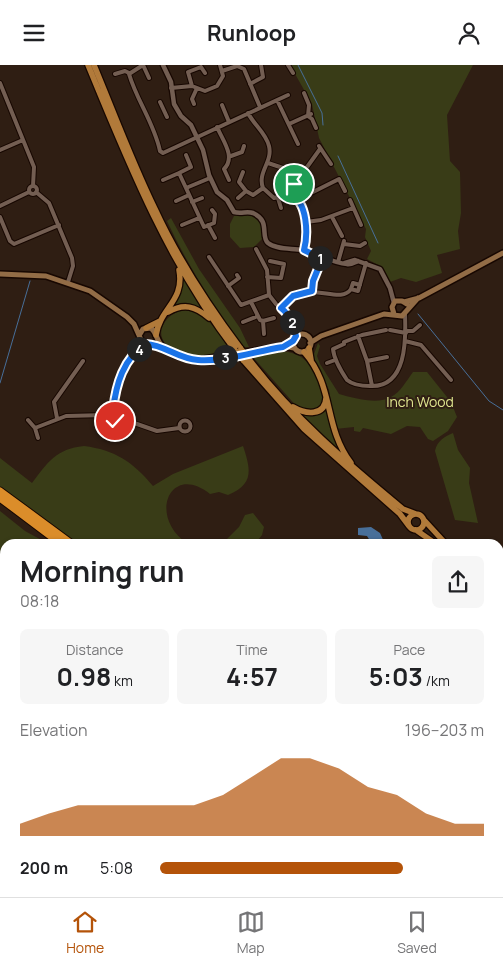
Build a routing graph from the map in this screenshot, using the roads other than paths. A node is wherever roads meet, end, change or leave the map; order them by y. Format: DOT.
graph roads {
  1 [pos="88,65"];
  2 [pos="94,65"];
  3 [pos="143,65"];
  4 [pos="163,65"];
  5 [pos="220,65"];
  6 [pos="261,65"];
  7 [pos="288,65"];
  8 [pos="240,66"];
  9 [pos="222,71"];
  10 [pos="129,73"];
  11 [pos="205,73"];
  12 [pos="293,73"];
  13 [pos="115,74"];
  14 [pos="149,78"];
  15 [pos="0,83"];
  16 [pos="250,84"];
  17 [pos="192,86"];
  18 [pos="197,88"];
  19 [pos="171,89"];
  20 [pos="304,93"];
  21 [pos="286,94"];
  22 [pos="277,100"];
  23 [pos="160,102"];
  24 [pos="174,104"];
  25 [pos="194,104"];
  26 [pos="222,105"];
  27 [pos="260,107"];
  28 [pos="164,109"];
  29 [pos="248,113"];
  30 [pos="310,115"];
  31 [pos="166,117"];
  32 [pos="229,122"];
  33 [pos="289,124"];
  34 [pos="217,127"];
  35 [pos="316,128"];
  36 [pos="196,137"];
  37 [pos="23,140"];
  38 [pos="298,144"];
  39 [pos="244,145"];
  40 [pos="0,150"];
  41 [pos="186,155"];
  42 [pos="231,156"];
  43 [pos="268,163"];
  44 [pos="331,164"];
  45 [pos="283,168"];
  46 [pos="243,172"];
  47 [pos="179,173"];
  48 [pos="210,177"];
  49 [pos="163,180"];
  50 [pos="229,181"];
  51 [pos="297,181"];
  52 [pos="33,186"];
  53 [pos="186,188"];
  54 [pos="263,188"];
  55 [pos="246,191"];
  56 [pos="345,191"];
  57 [pos="29,192"];
  58 [pos="36,192"];
  59 [pos="189,195"];
  60 [pos="290,195"];
  61 [pos="202,198"];
  62 [pos="238,198"];
  63 [pos="278,198"];
  64 [pos="350,200"];
  65 [pos="176,201"];
  66 [pos="192,202"];
  67 [pos="0,206"];
  68 [pos="281,208"];
  69 [pos="353,208"];
  70 [pos="212,211"];
  71 [pos="0,217"];
  72 [pos="186,217"];
  73 [pos="332,217"];
  74 [pos="199,218"];
  75 [pos="188,222"];
  76 [pos="306,222"];
  77 [pos="59,225"];
  78 [pos="182,225"];
  79 [pos="208,225"];
  80 [pos="361,225"];
  81 [pos="342,236"];
  82 [pos="215,238"];
  83 [pos="365,243"];
  84 [pos="343,244"];
  85 [pos="337,245"];
  86 [pos="256,249"];
  87 [pos="304,250"];
  88 [pos="503,253"];
  89 [pos="209,257"];
  90 [pos="322,259"];
  91 [pos="270,261"];
  92 [pos="341,263"];
  93 [pos="366,263"];
  94 [pos="284,264"];
  95 [pos="178,265"];
  96 [pos="290,266"];
  97 [pos="0,274"];
  98 [pos="267,277"];
  99 [pos="239,278"];
  100 [pos="68,282"];
  101 [pos="228,286"];
  102 [pos="312,291"];
  103 [pos="269,295"];
  104 [pos="418,298"];
  105 [pos="251,301"];
  106 [pos="397,303"];
  107 [pos="281,308"];
  108 [pos="408,308"];
  109 [pos="166,313"];
  110 [pos="394,313"];
  111 [pos="384,314"];
  112 [pos="258,315"];
  113 [pos="402,315"];
  114 [pos="274,318"];
  115 [pos="160,321"];
  116 [pos="264,321"];
  117 [pos="243,322"];
  118 [pos="214,323"];
  119 [pos="134,324"];
  120 [pos="420,325"];
  121 [pos="146,328"];
  122 [pos="406,332"];
  123 [pos="264,334"];
  124 [pos="156,336"];
  125 [pos="140,337"];
  126 [pos="296,337"];
  127 [pos="359,337"];
  128 [pos="406,341"];
  129 [pos="148,344"];
  130 [pos="308,345"];
  131 [pos="161,346"];
  132 [pos="283,347"];
  133 [pos="294,348"];
  134 [pos="139,349"];
  135 [pos="238,349"];
  136 [pos="387,357"];
  137 [pos="246,359"];
  138 [pos="335,360"];
  139 [pos="82,361"];
  140 [pos="367,361"];
  141 [pos="327,363"];
  142 [pos="451,380"];
  143 [pos="372,386"];
  144 [pos="326,391"];
  145 [pos="282,398"];
  146 [pos="113,410"];
  147 [pos="106,415"];
  148 [pos="118,417"];
  149 [pos="57,418"];
  150 [pos="28,420"];
  151 [pos="35,427"];
  152 [pos="180,428"];
  153 [pos="38,438"];
  154 [pos="359,472"];
  155 [pos="0,491"];
  156 [pos="0,498"];
  157 [pos="416,514"];
  158 [pos="424,520"];
  159 [pos="409,526"];
  160 [pos="416,529"];
  161 [pos="54,539"];
  162 [pos="65,539"];
  163 [pos="429,539"];
  164 [pos="441,539"];
  1 -- 95 [label="main road"];
  2 -- 135 [label="main road"];
  3 -- 10 [label="street"];
  3 -- 14 [label="street"];
  4 -- 19 [label="street"];
  5 -- 9 [label="street"];
  6 -- 16 [label="street"];
  7 -- 12 [label="street"];
  8 -- 9 [label="street"];
  8 -- 16 [label="street"];
  9 -- 18 [label="street"];
  10 -- 13 [label="street"];
  10 -- 36 [label="street"];
  11 -- 17 [label="street"];
  15 -- 37 [label="street"];
  16 -- 27 [label="street"];
  17 -- 18 [label="street"];
  17 -- 19 [label="street"];
  18 -- 25 [label="street"];
  19 -- 24 [label="street"];
  20 -- 30 [label="street"];
  21 -- 22 [label="street"];
  22 -- 27 [label="street"];
  22 -- 33 [label="street"];
  23 -- 28 [label="street"];
  24 -- 28 [label="street"];
  24 -- 36 [label="street"];
  26 -- 32 [label="street"];
  27 -- 29 [label="street"];
  28 -- 31 [label="street"];
  29 -- 32 [label="street"];
  29 -- 43 [label="street"];
  30 -- 33 [label="street"];
  30 -- 35 [label="street"];
  32 -- 34 [label="street"];
  33 -- 38 [label="street"];
  34 -- 36 [label="street"];
  34 -- 42 [label="street"];
  36 -- 48 [label="street"];
  37 -- 40 [label="street"];
  37 -- 52 [label="street"];
  39 -- 42 [label="street"];
  41 -- 47 [label="street"];
  42 -- 50 [label="street"];
  43 -- 45 [label="street"];
  43 -- 54 [label="street"];
  44 -- 51 [label="street"];
  46 -- 55 [label="street"];
  47 -- 49 [label="street"];
  47 -- 53 [label="street"];
  48 -- 53 [label="street"];
  48 -- 87 [label="street"];
  51 -- 56 [label="street"];
  51 -- 60 [label="street"];
  52 -- 57 [label="street"];
  52 -- 58 [label="street"];
  53 -- 59 [label="street"];
  54 -- 55 [label="street"];
  54 -- 63 [label="street"];
  55 -- 62 [label="street"];
  57 -- 58 [label="street"];
  57 -- 67 [label="street"];
  58 -- 77 [label="street"];
  59 -- 65 [label="street"];
  59 -- 66 [label="street"];
  60 -- 63 [label="street"];
  60 -- 76 [label="street"];
  61 -- 66 [label="street"];
  63 -- 68 [label="street"];
  64 -- 69 [label="street"];
  66 -- 74 [label="street"];
  69 -- 73 [label="street"];
  69 -- 80 [label="street"];
  70 -- 79 [label="street"];
  71 -- 77 [label="street"];
  72 -- 75 [label="street"];
  73 -- 76 [label="street"];
  73 -- 81 [label="street"];
  74 -- 75 [label="street"];
  74 -- 79 [label="street"];
  75 -- 78 [label="street"];
  76 -- 87 [label="street"];
  77 -- 100 [label="street"];
  79 -- 82 [label="street"];
  83 -- 84 [label="street"];
  84 -- 85 [label="street"];
  84 -- 92 [label="street"];
  86 -- 98 [label="street"];
  87 -- 90 [label="street"];
  88 -- 104 [label="main road"];
  89 -- 101 [label="street"];
  90 -- 92 [label="street"];
  90 -- 102 [label="street"];
  91 -- 94 [label="street"];
  92 -- 93 [label="street"];
  93 -- 102 [label="street"];
  93 -- 106 [label="street"];
  94 -- 96 [label="street"];
  94 -- 98 [label="street"];
  95 -- 109 [label="main road"];
  95 -- 118 [label="main road"];
  97 -- 100 [label="main road"];
  98 -- 103 [label="street"];
  99 -- 101 [label="street"];
  100 -- 119 [label="main road"];
  101 -- 105 [label="street"];
  102 -- 107 [label="street"];
  103 -- 105 [label="street"];
  103 -- 107 [label="street"];
  104 -- 106 [label="main road"];
  104 -- 108 [label="main road"];
  105 -- 112 [label="street"];
  106 -- 108 [label="main road"];
  106 -- 110 [label="main road"];
  106 -- 111 [label="main road"];
  107 -- 126 [label="street"];
  108 -- 113 [label="main road"];
  109 -- 115 [label="main road"];
  109 -- 118 [label="main road"];
  110 -- 111 [label="main road"];
  110 -- 113 [label="main road"];
  111 -- 130 [label="main road"];
  112 -- 116 [label="street"];
  112 -- 117 [label="street"];
  113 -- 122 [label="street"];
  114 -- 116 [label="street"];
  115 -- 121 [label="main road"];
  115 -- 124 [label="main road"];
  116 -- 123 [label="street"];
  118 -- 135 [label="main road"];
  119 -- 121 [label="main road"];
  119 -- 125 [label="main road"];
  120 -- 122 [label="street"];
  121 -- 124 [label="main road"];
  121 -- 125 [label="main road"];
  122 -- 127 [label="street"];
  122 -- 128 [label="street"];
  124 -- 129 [label="main road"];
  124 -- 131 [label="main road"];
  125 -- 129 [label="main road"];
  125 -- 134 [label="street"];
  126 -- 130 [label="main road"];
  126 -- 132 [label="main road"];
  126 -- 133 [label="main road"];
  127 -- 138 [label="street"];
  127 -- 140 [label="street"];
  128 -- 142 [label="street"];
  128 -- 143 [label="street"];
  129 -- 131 [label="main road"];
  129 -- 134 [label="street"];
  130 -- 133 [label="main road"];
  130 -- 144 [label="main road"];
  131 -- 132 [label="main road"];
  132 -- 133 [label="main road"];
  134 -- 146 [label="street"];
  135 -- 137 [label="main road, bridge"];
  136 -- 140 [label="street"];
  137 -- 145 [label="main road"];
  137 -- 159 [label="main road"];
  138 -- 141 [label="street"];
  138 -- 143 [label="street"];
  139 -- 149 [label="street"];
  140 -- 143 [label="street"];
  144 -- 145 [label="main road"];
  144 -- 154 [label="main road"];
  145 -- 154 [label="main road"];
  146 -- 147 [label="street"];
  146 -- 148 [label="street"];
  147 -- 148 [label="street"];
  147 -- 149 [label="street"];
  148 -- 152 [label="street"];
  149 -- 151 [label="street"];
  150 -- 151 [label="street"];
  151 -- 153 [label="street"];
  154 -- 157 [label="main road"];
  155 -- 162 [label="highway"];
  156 -- 161 [label="highway"];
  157 -- 158 [label="main road"];
  157 -- 159 [label="main road"];
  158 -- 160 [label="main road"];
  158 -- 164 [label="main road"];
  159 -- 160 [label="main road"];
  160 -- 163 [label="main road"];
}
